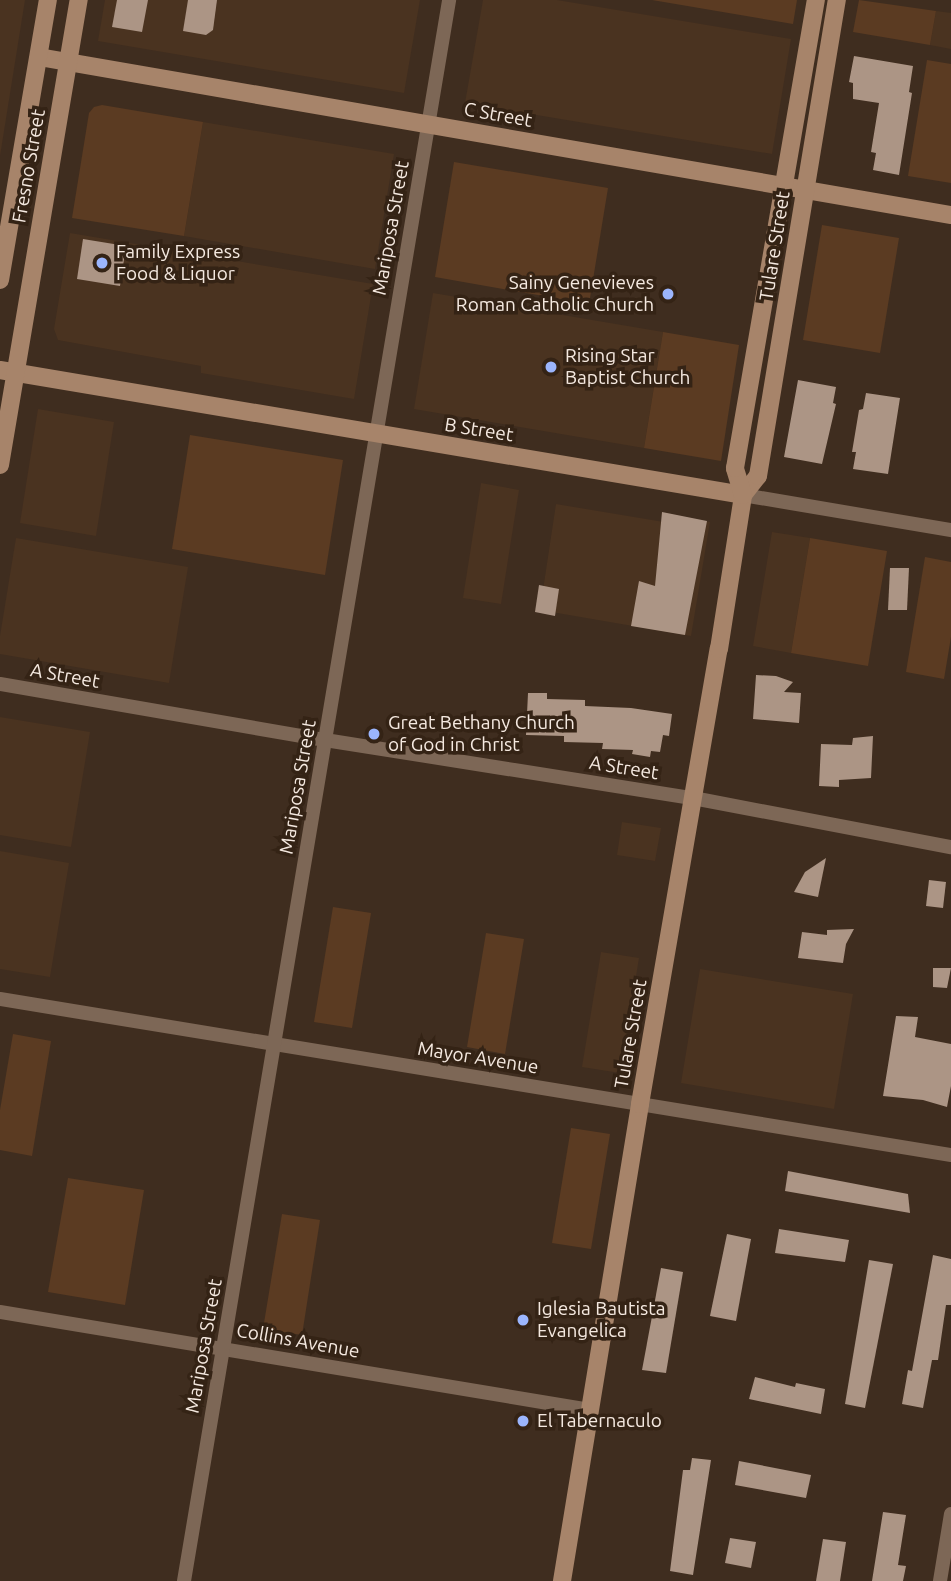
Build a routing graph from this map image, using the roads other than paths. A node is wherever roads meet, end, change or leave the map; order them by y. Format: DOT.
graph roads {
  1 [pos="48,0"];
  2 [pos="79,0"];
  3 [pos="449,0"];
  4 [pos="816,0"];
  5 [pos="837,0"];
  6 [pos="38,57"];
  7 [pos="68,61"];
  8 [pos="428,124"];
  9 [pos="783,187"];
  10 [pos="805,191"];
  11 [pos="951,215"];
  12 [pos="0,280"];
  13 [pos="7,371"];
  14 [pos="376,435"];
  15 [pos="0,465"];
  16 [pos="743,495"];
  17 [pos="951,530"];
  18 [pos="0,684"];
  19 [pos="325,740"];
  20 [pos="693,798"];
  21 [pos="951,847"];
  22 [pos="0,999"];
  23 [pos="274,1045"];
  24 [pos="640,1104"];
  25 [pos="951,1155"];
  26 [pos="0,1312"];
  27 [pos="223,1348"];
  28 [pos="590,1410"];
  29 [pos="951,1514"];
  30 [pos="184,1581"];
  31 [pos="562,1581"];
  32 [pos="940,1581"];
  1 -- 6 [label="main road, Fresno Street"];
  2 -- 7 [label="main road, Fresno Street"];
  3 -- 8 [label="street, Mariposa Street"];
  4 -- 9 [label="main road, Tulare Street"];
  5 -- 10 [label="main road, Tulare Street"];
  6 -- 7 [label="main road, C Street"];
  6 -- 12 [label="main road, Fresno Street"];
  7 -- 8 [label="main road, C Street"];
  7 -- 13 [label="main road, Fresno Street"];
  8 -- 9 [label="main road, C Street"];
  8 -- 14 [label="street, Mariposa Street"];
  9 -- 10 [label="main road, C Street"];
  9 -- 16 [label="main road, Tulare Street"];
  10 -- 11 [label="main road, C Street"];
  10 -- 16 [label="main road, Tulare Street"];
  13 -- 14 [label="main road, B Street"];
  13 -- 15 [label="main road, Fresno Street"];
  14 -- 16 [label="main road, B Street"];
  14 -- 19 [label="street, Mariposa Street"];
  16 -- 17 [label="street, B Street"];
  16 -- 20 [label="main road, Tulare Street"];
  18 -- 19 [label="street, A Street"];
  19 -- 20 [label="street, A Street"];
  19 -- 23 [label="street, Mariposa Street"];
  20 -- 21 [label="street, A Street"];
  20 -- 24 [label="main road, Tulare Street"];
  22 -- 23 [label="street, Mayor Avenue"];
  23 -- 24 [label="street, Mayor Avenue"];
  23 -- 27 [label="street, Mariposa Street"];
  24 -- 25 [label="street, Mayor Avenue"];
  24 -- 28 [label="main road, Tulare Street"];
  26 -- 27 [label="street, Collins Avenue"];
  27 -- 28 [label="street, Collins Avenue"];
  27 -- 30 [label="street, Mariposa Street"];
  28 -- 31 [label="main road, Tulare Street"];
  29 -- 32 [label="street"];
}
